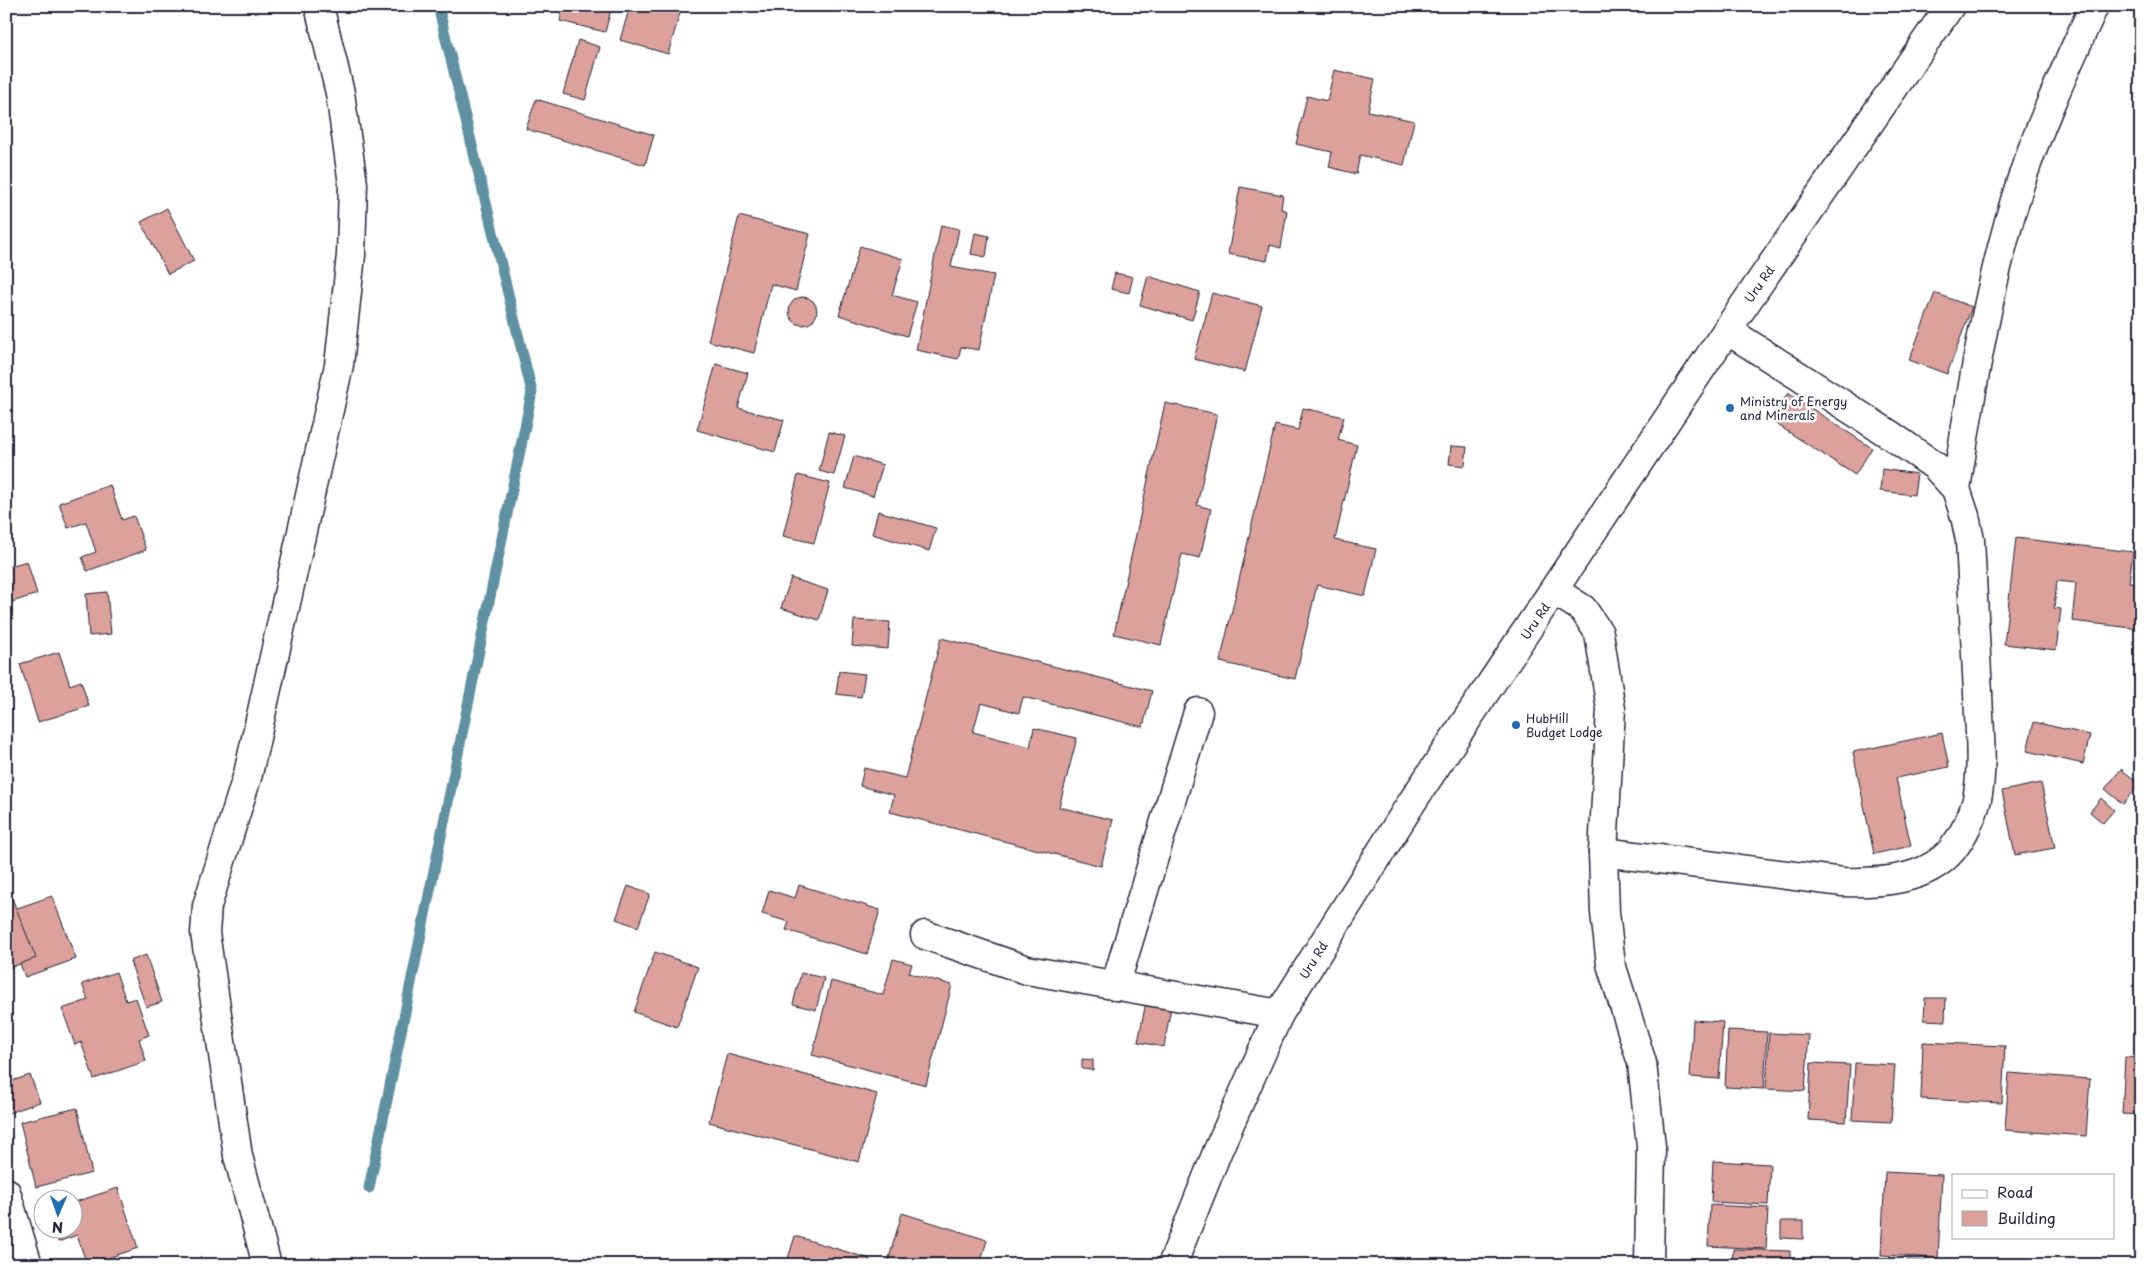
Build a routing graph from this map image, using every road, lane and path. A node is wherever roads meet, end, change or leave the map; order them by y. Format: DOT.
graph roads {
  1 [pos="319,6"];
  2 [pos="1950,6"];
  3 [pos="2094,6"];
  4 [pos="1727,330"];
  5 [pos="1956,489"];
  6 [pos="1555,591"];
  7 [pos="1198,712"];
  8 [pos="1603,852"];
  9 [pos="925,935"];
  10 [pos="1114,986"];
  11 [pos="1279,1014"];
  12 [pos="6,1192"];
  13 [pos="28,1265"];
  14 [pos="267,1265"];
  15 [pos="1172,1265"];
  16 [pos="1649,1265"];
  1 -- 14 [label="street"];
  2 -- 4 [label="street, Uru Rd"];
  3 -- 5 [label="street"];
  4 -- 5 [label="street"];
  4 -- 6 [label="street, Uru Rd"];
  5 -- 8 [label="street"];
  6 -- 8 [label="street"];
  6 -- 11 [label="street, Uru Rd"];
  7 -- 10 [label="street"];
  8 -- 16 [label="street"];
  9 -- 10 [label="street"];
  10 -- 11 [label="street"];
  11 -- 15 [label="street, Uru Rd"];
  12 -- 13 [label="street"];
}
